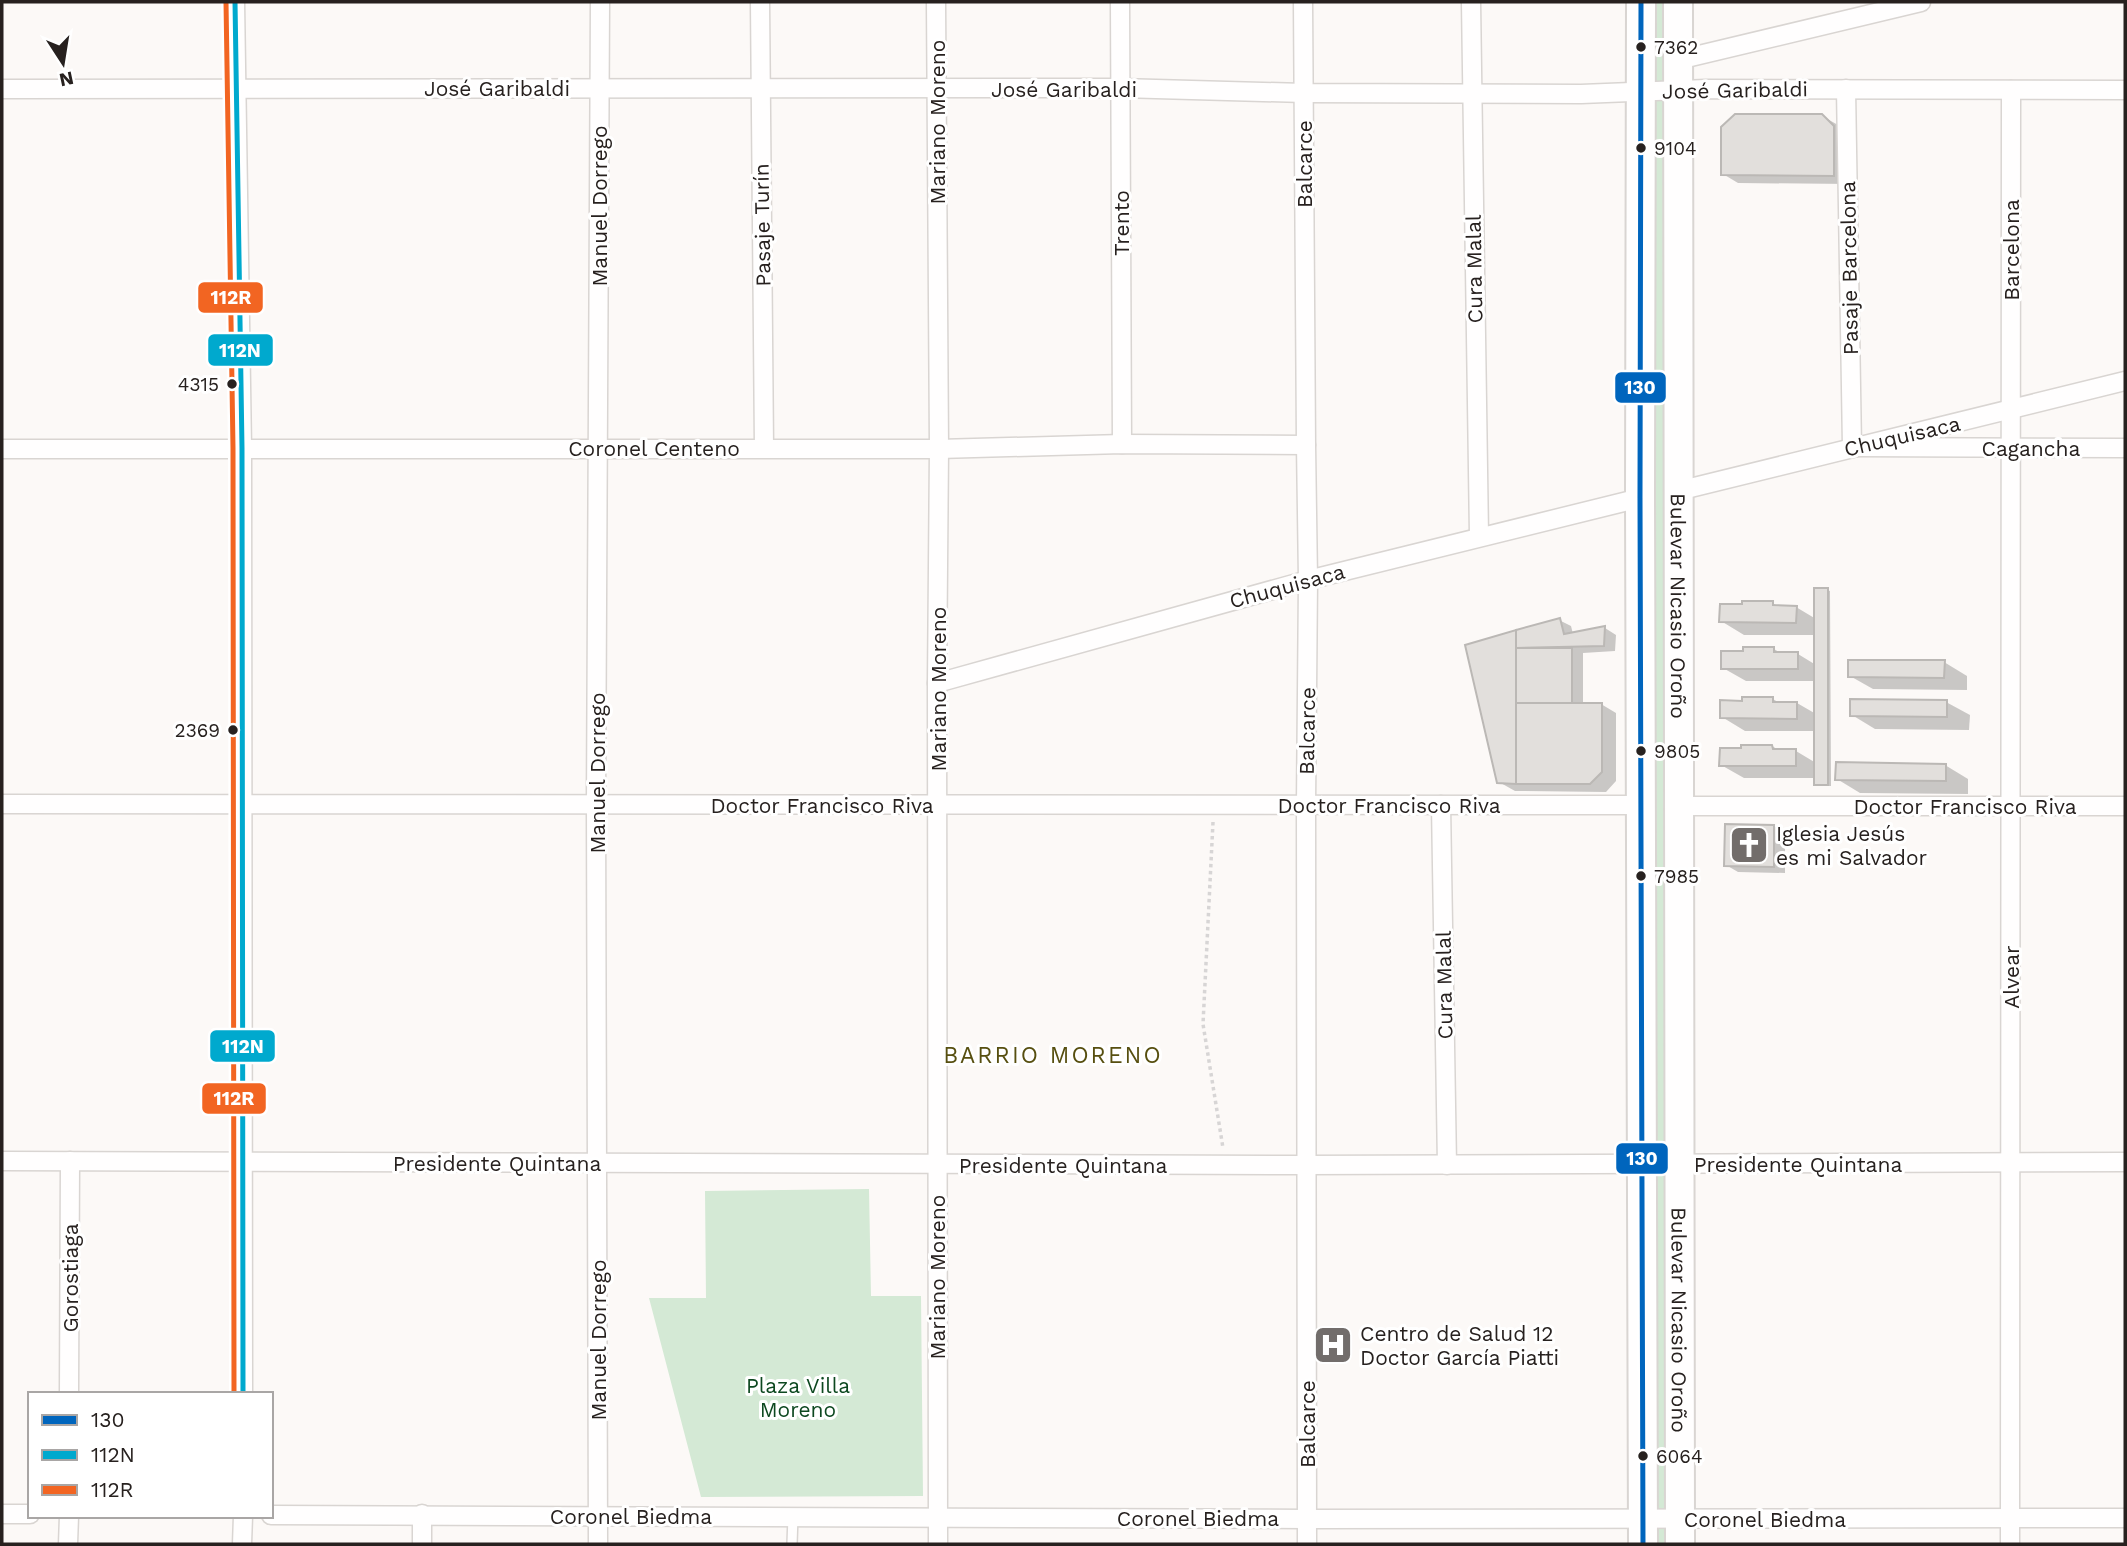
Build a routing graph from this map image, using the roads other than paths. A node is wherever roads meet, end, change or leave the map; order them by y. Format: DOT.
graph roads {
  1 [pos="235,2"];
  2 [pos="600,2"];
  3 [pos="761,2"];
  4 [pos="936,2"];
  5 [pos="1120,2"];
  6 [pos="1303,2"];
  7 [pos="1471,2"];
  8 [pos="1641,2"];
  9 [pos="1678,2"];
  10 [pos="1921,2"];
  11 [pos="1903,4"];
  12 [pos="1678,60"];
  13 [pos="600,88"];
  14 [pos="760,88"];
  15 [pos="1120,88"];
  16 [pos="2,89"];
  17 [pos="235,89"];
  18 [pos="936,89"];
  19 [pos="1846,89"];
  20 [pos="1678,90"];
  21 [pos="2011,90"];
  22 [pos="2125,90"];
  23 [pos="1641,91"];
  24 [pos="1304,93"];
  25 [pos="1472,93"];
  26 [pos="2125,381"];
  27 [pos="2011,410"];
  28 [pos="1122,444"];
  29 [pos="1306,445"];
  30 [pos="1852,447"];
  31 [pos="242,448"];
  32 [pos="598,448"];
  33 [pos="2011,448"];
  34 [pos="2125,448"];
  35 [pos="2,449"];
  36 [pos="764,449"];
  37 [pos="939,449"];
  38 [pos="1678,491"];
  39 [pos="1640,498"];
  40 [pos="1479,536"];
  41 [pos="1308,580"];
  42 [pos="937,683"];
  43 [pos="2,804"];
  44 [pos="241,804"];
  45 [pos="596,804"];
  46 [pos="1441,805"];
  47 [pos="1642,805"];
  48 [pos="938,806"];
  49 [pos="1306,806"];
  50 [pos="1679,806"];
  51 [pos="2011,806"];
  52 [pos="2125,806"];
  53 [pos="2,1161"];
  54 [pos="71,1161"];
  55 [pos="2125,1162"];
  56 [pos="243,1163"];
  57 [pos="598,1163"];
  58 [pos="2011,1163"];
  59 [pos="937,1164"];
  60 [pos="1642,1164"];
  61 [pos="1679,1164"];
  62 [pos="1306,1165"];
  63 [pos="1447,1165"];
  64 [pos="69,1392"];
  65 [pos="243,1392"];
  66 [pos="2,1514"];
  67 [pos="28,1514"];
  68 [pos="422,1514"];
  69 [pos="273,1515"];
  70 [pos="598,1516"];
  71 [pos="793,1516"];
  72 [pos="937,1516"];
  73 [pos="69,1518"];
  74 [pos="243,1518"];
  75 [pos="2010,1518"];
  76 [pos="2125,1518"];
  77 [pos="1307,1519"];
  78 [pos="1643,1532"];
  79 [pos="1680,1532"];
  80 [pos="68,1544"];
  81 [pos="242,1544"];
  82 [pos="422,1544"];
  83 [pos="598,1544"];
  84 [pos="792,1544"];
  85 [pos="938,1544"];
  86 [pos="1307,1544"];
  87 [pos="2010,1544"];
  1 -- 17 [label="street"];
  2 -- 13 [label="street, Manuel Dorrego"];
  3 -- 14 [label="street, Pasaje Turín"];
  4 -- 18 [label="street, Mariano Moreno"];
  5 -- 15 [label="street, Trento"];
  6 -- 24 [label="street, Balcarce"];
  7 -- 25 [label="street, Cura Malal"];
  8 -- 23 [label="main road, Bulevar Nicasio Oroño"];
  9 -- 12 [label="main road, Bulevar Nicasio Oroño"];
  10 -- 11 [label="street"];
  11 -- 12 [label="street"];
  12 -- 20 [label="main road, Bulevar Nicasio Oroño"];
  13 -- 14 [label="street, José Garibaldi"];
  13 -- 17 [label="street, José Garibaldi"];
  13 -- 32 [label="street, Manuel Dorrego"];
  14 -- 18 [label="street, José Garibaldi"];
  14 -- 36 [label="street, Pasaje Turín"];
  15 -- 18 [label="street, José Garibaldi"];
  15 -- 24 [label="street, José Garibaldi"];
  15 -- 28 [label="street, Trento"];
  16 -- 17 [label="street, José Garibaldi"];
  17 -- 31 [label="street"];
  18 -- 37 [label="street, Mariano Moreno"];
  19 -- 20 [label="street, José Garibaldi"];
  19 -- 21 [label="street, José Garibaldi"];
  19 -- 30 [label="street, Pasaje Barcelona"];
  20 -- 23 [label="street, José Garibaldi"];
  20 -- 38 [label="main road, Bulevar Nicasio Oroño"];
  21 -- 22 [label="street, José Garibaldi"];
  21 -- 27 [label="street, Barcelona"];
  23 -- 25 [label="street, José Garibaldi"];
  23 -- 39 [label="main road, Bulevar Nicasio Oroño"];
  24 -- 25 [label="street, José Garibaldi"];
  24 -- 29 [label="street, Balcarce"];
  25 -- 40 [label="street, Cura Malal"];
  26 -- 27 [label="street, Chuquisaca"];
  27 -- 30 [label="street, Chuquisaca"];
  27 -- 33 [label="street, Alvear"];
  28 -- 29 [label="street, Coronel Centeno"];
  28 -- 37 [label="street, Coronel Centeno"];
  29 -- 41 [label="street, Balcarce"];
  30 -- 33 [label="street, Cagancha"];
  30 -- 38 [label="street, Chuquisaca"];
  31 -- 32 [label="street, Coronel Centeno"];
  31 -- 35 [label="street, Coronel Centeno"];
  31 -- 44 [label="street"];
  32 -- 36 [label="street, Coronel Centeno"];
  32 -- 45 [label="street, Manuel Dorrego"];
  33 -- 34 [label="street, Cagancha"];
  33 -- 51 [label="street, Alvear"];
  36 -- 37 [label="street, Coronel Centeno"];
  37 -- 42 [label="street, Mariano Moreno"];
  38 -- 50 [label="main road, Bulevar Nicasio Oroño"];
  39 -- 40 [label="street, Chuquisaca"];
  39 -- 47 [label="main road, Bulevar Nicasio Oroño"];
  40 -- 41 [label="street, Chuquisaca"];
  41 -- 42 [label="street, Chuquisaca"];
  41 -- 49 [label="street, Balcarce"];
  42 -- 48 [label="street, Mariano Moreno"];
  43 -- 44 [label="street, Doctor Francisco Riva"];
  44 -- 45 [label="street, Doctor Francisco Riva"];
  44 -- 56 [label="street"];
  45 -- 48 [label="street, Doctor Francisco Riva"];
  45 -- 57 [label="street, Manuel Dorrego"];
  46 -- 47 [label="street, Doctor Francisco Riva"];
  46 -- 49 [label="street, Doctor Francisco Riva"];
  46 -- 63 [label="street, Cura Malal"];
  47 -- 60 [label="main road, Bulevar Nicasio Oroño"];
  48 -- 49 [label="street, Doctor Francisco Riva"];
  48 -- 59 [label="street, Mariano Moreno"];
  49 -- 62 [label="street, Balcarce"];
  50 -- 51 [label="street, Doctor Francisco Riva"];
  50 -- 61 [label="main road, Bulevar Nicasio Oroño"];
  51 -- 52 [label="street, Doctor Francisco Riva"];
  51 -- 58 [label="street, Alvear"];
  53 -- 54 [label="street, Presidente Quintana"];
  54 -- 56 [label="street, Presidente Quintana"];
  54 -- 64 [label="street, Gorostiaga"];
  55 -- 58 [label="street, Presidente Quintana"];
  56 -- 57 [label="street, Presidente Quintana"];
  56 -- 65 [label="street"];
  57 -- 59 [label="street, Presidente Quintana"];
  57 -- 70 [label="street, Manuel Dorrego"];
  58 -- 61 [label="street, Presidente Quintana"];
  58 -- 75 [label="street, Alvear"];
  59 -- 62 [label="street, Presidente Quintana"];
  59 -- 72 [label="street, Mariano Moreno"];
  60 -- 61 [label="street, Presidente Quintana"];
  60 -- 63 [label="street, Presidente Quintana"];
  60 -- 78 [label="main road, Bulevar Nicasio Oroño"];
  61 -- 79 [label="main road, Bulevar Nicasio Oroño"];
  62 -- 63 [label="street, Presidente Quintana"];
  62 -- 77 [label="street, Balcarce"];
  66 -- 67 [label="street"];
  68 -- 69 [label="street, Coronel Biedma"];
  68 -- 70 [label="street, Coronel Biedma"];
  68 -- 82 [label="street"];
  70 -- 71 [label="street, Coronel Biedma"];
  70 -- 83 [label="street, Manuel Dorrego"];
  71 -- 72 [label="street, Coronel Biedma"];
  71 -- 84 [label="lane"];
  72 -- 77 [label="street, Coronel Biedma"];
  72 -- 85 [label="street, Mariano Moreno"];
  73 -- 80 [label="street"];
  74 -- 81 [label="street"];
  75 -- 76 [label="street, Coronel Biedma"];
  75 -- 79 [label="street, Coronel Biedma"];
  75 -- 87 [label="street, Alvear"];
  77 -- 78 [label="street, Coronel Biedma"];
  77 -- 86 [label="street, Balcarce"];
  78 -- 79 [label="street, Coronel Biedma"];
}
